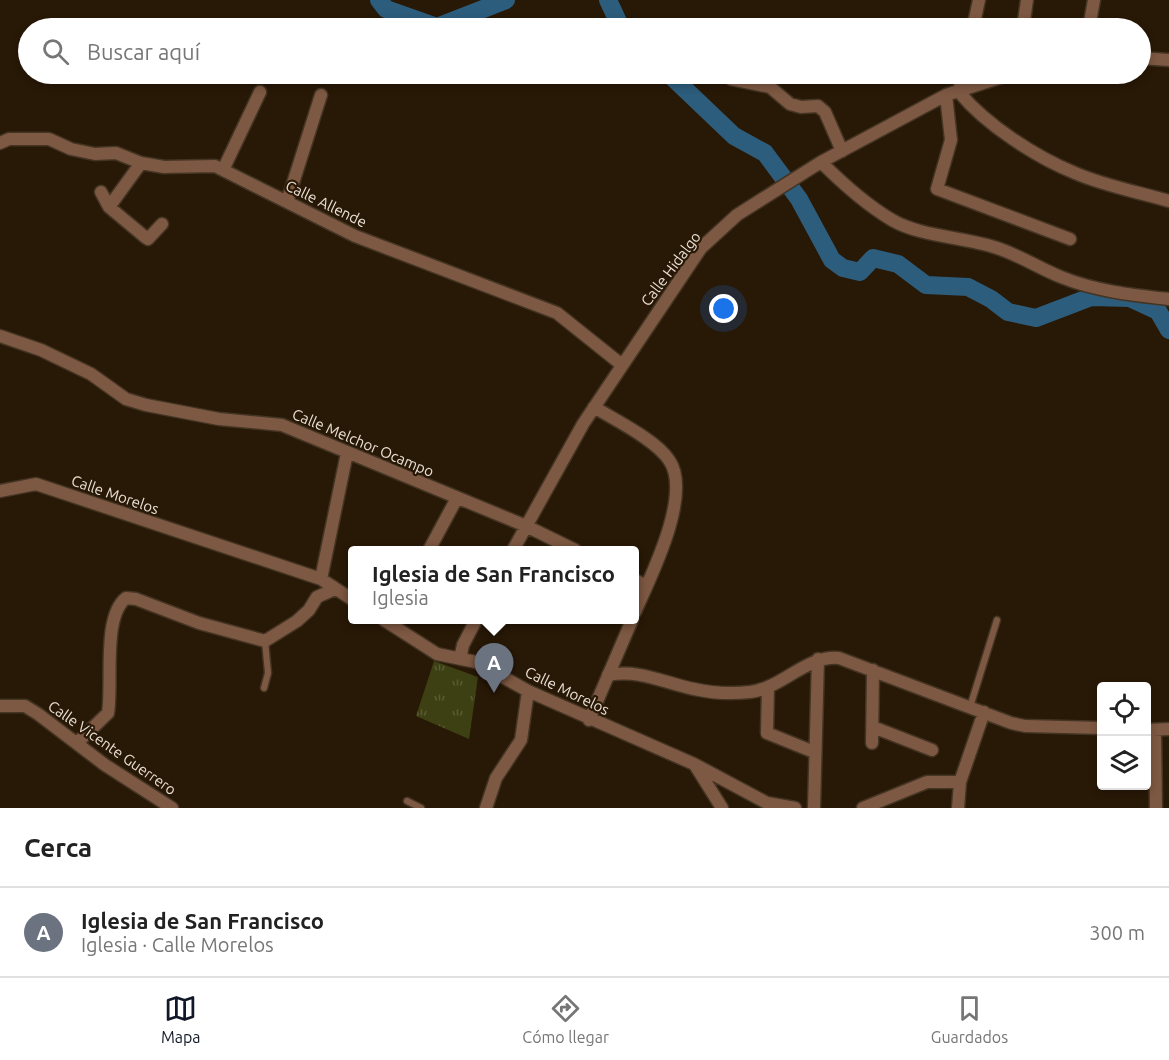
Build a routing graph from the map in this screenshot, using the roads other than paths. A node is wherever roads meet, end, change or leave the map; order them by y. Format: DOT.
graph roads {
  1 [pos="979,0"];
  2 [pos="1027,0"];
  3 [pos="1094,0"];
  4 [pos="975,18"];
  5 [pos="1024,18"];
  6 [pos="1091,18"];
  7 [pos="1151,59"];
  8 [pos="1169,60"];
  9 [pos="757,84"];
  10 [pos="961,84"];
  11 [pos="982,84"];
  12 [pos="260,92"];
  13 [pos="959,92"];
  14 [pos="946,95"];
  15 [pos="321,96"];
  16 [pos="0,143"];
  17 [pos="842,151"];
  18 [pos="141,163"];
  19 [pos="820,163"];
  20 [pos="223,170"];
  21 [pos="101,192"];
  22 [pos="1169,201"];
  23 [pos="286,202"];
  24 [pos="109,207"];
  25 [pos="162,224"];
  26 [pos="1070,239"];
  27 [pos="1169,299"];
  28 [pos="0,336"];
  29 [pos="622,365"];
  30 [pos="594,406"];
  31 [pos="347,453"];
  32 [pos="0,491"];
  33 [pos="457,498"];
  34 [pos="526,526"];
  35 [pos="431,546"];
  36 [pos="515,546"];
  37 [pos="567,546"];
  38 [pos="321,579"];
  39 [pos="641,583"];
  40 [pos="335,589"];
  41 [pos="348,597"];
  42 [pos="997,620"];
  43 [pos="393,624"];
  44 [pos="474,624"];
  45 [pos="630,624"];
  46 [pos="265,641"];
  47 [pos="460,659"];
  48 [pos="818,659"];
  49 [pos="873,670"];
  50 [pos="608,675"];
  51 [pos="264,688"];
  52 [pos="768,688"];
  53 [pos="528,691"];
  54 [pos="0,706"];
  55 [pos="970,707"];
  56 [pos="984,712"];
  57 [pos="589,720"];
  58 [pos="873,727"];
  59 [pos="1097,728"];
  60 [pos="1169,729"];
  61 [pos="1151,730"];
  62 [pos="872,742"];
  63 [pos="76,743"];
  64 [pos="932,750"];
  65 [pos="814,752"];
  66 [pos="694,764"];
  67 [pos="960,782"];
  68 [pos="407,801"];
  69 [pos="768,806"];
  70 [pos="171,808"];
  71 [pos="421,808"];
  72 [pos="486,808"];
  73 [pos="722,808"];
  74 [pos="795,808"];
  75 [pos="814,808"];
  76 [pos="863,808"];
  77 [pos="958,808"];
  78 [pos="1156,808"];
  1 -- 4 [label="street"];
  2 -- 5 [label="street"];
  3 -- 6 [label="street"];
  7 -- 8 [label="street"];
  9 -- 17 [label="street"];
  10 -- 13 [label="street"];
  11 -- 13 [label="street, Calle Hidalgo"];
  12 -- 20 [label="street"];
  13 -- 14 [label="street, Calle Hidalgo"];
  13 -- 22 [label="street"];
  14 -- 17 [label="street, Calle Hidalgo"];
  14 -- 26 [label="street"];
  15 -- 23 [label="street"];
  16 -- 18 [label="street, Calle Allende"];
  17 -- 19 [label="street, Calle Hidalgo"];
  18 -- 20 [label="street, Calle Allende"];
  18 -- 24 [label="street"];
  19 -- 27 [label="street"];
  19 -- 29 [label="street, Calle Hidalgo"];
  20 -- 23 [label="street, Calle Allende"];
  21 -- 24 [label="street"];
  23 -- 29 [label="street, Calle Allende"];
  24 -- 25 [label="street"];
  28 -- 31 [label="street, Calle Melchor Ocampo"];
  29 -- 30 [label="street, Calle Hidalgo"];
  30 -- 34 [label="street, Calle Hidalgo"];
  30 -- 39 [label="street"];
  31 -- 33 [label="street, Calle Melchor Ocampo"];
  31 -- 38 [label="street"];
  32 -- 38 [label="street, Calle Morelos"];
  33 -- 34 [label="street, Calle Melchor Ocampo"];
  33 -- 35 [label="street"];
  34 -- 36 [label="street, Calle Hidalgo"];
  34 -- 37 [label="street, Calle Melchor Ocampo"];
  38 -- 40 [label="street, Calle Morelos"];
  40 -- 41 [label="street, Calle Morelos"];
  40 -- 46 [label="street"];
  42 -- 55 [label="lane"];
  43 -- 47 [label="street, Calle Morelos"];
  44 -- 47 [label="street"];
  45 -- 50 [label="street"];
  46 -- 51 [label="lane"];
  46 -- 63 [label="street"];
  47 -- 53 [label="street, Calle Morelos"];
  48 -- 49 [label="street"];
  48 -- 52 [label="street"];
  48 -- 65 [label="street"];
  49 -- 55 [label="street"];
  49 -- 58 [label="street"];
  50 -- 52 [label="street"];
  50 -- 57 [label="street"];
  52 -- 65 [label="street"];
  53 -- 57 [label="street, Calle Morelos"];
  53 -- 72 [label="street"];
  54 -- 63 [label="street, Calle Vicente Guerrero"];
  55 -- 56 [label="street"];
  56 -- 59 [label="street"];
  56 -- 67 [label="street"];
  57 -- 66 [label="street, Calle Morelos"];
  58 -- 62 [label="street"];
  58 -- 64 [label="street"];
  60 -- 61 [label="street"];
  61 -- 78 [label="street"];
  63 -- 70 [label="street, Calle Vicente Guerrero"];
  65 -- 75 [label="street"];
  66 -- 69 [label="street, Calle Morelos"];
  66 -- 73 [label="street"];
  67 -- 76 [label="street"];
  67 -- 77 [label="street"];
  68 -- 71 [label="lane"];
  69 -- 74 [label="street, Calle Morelos"];
}
